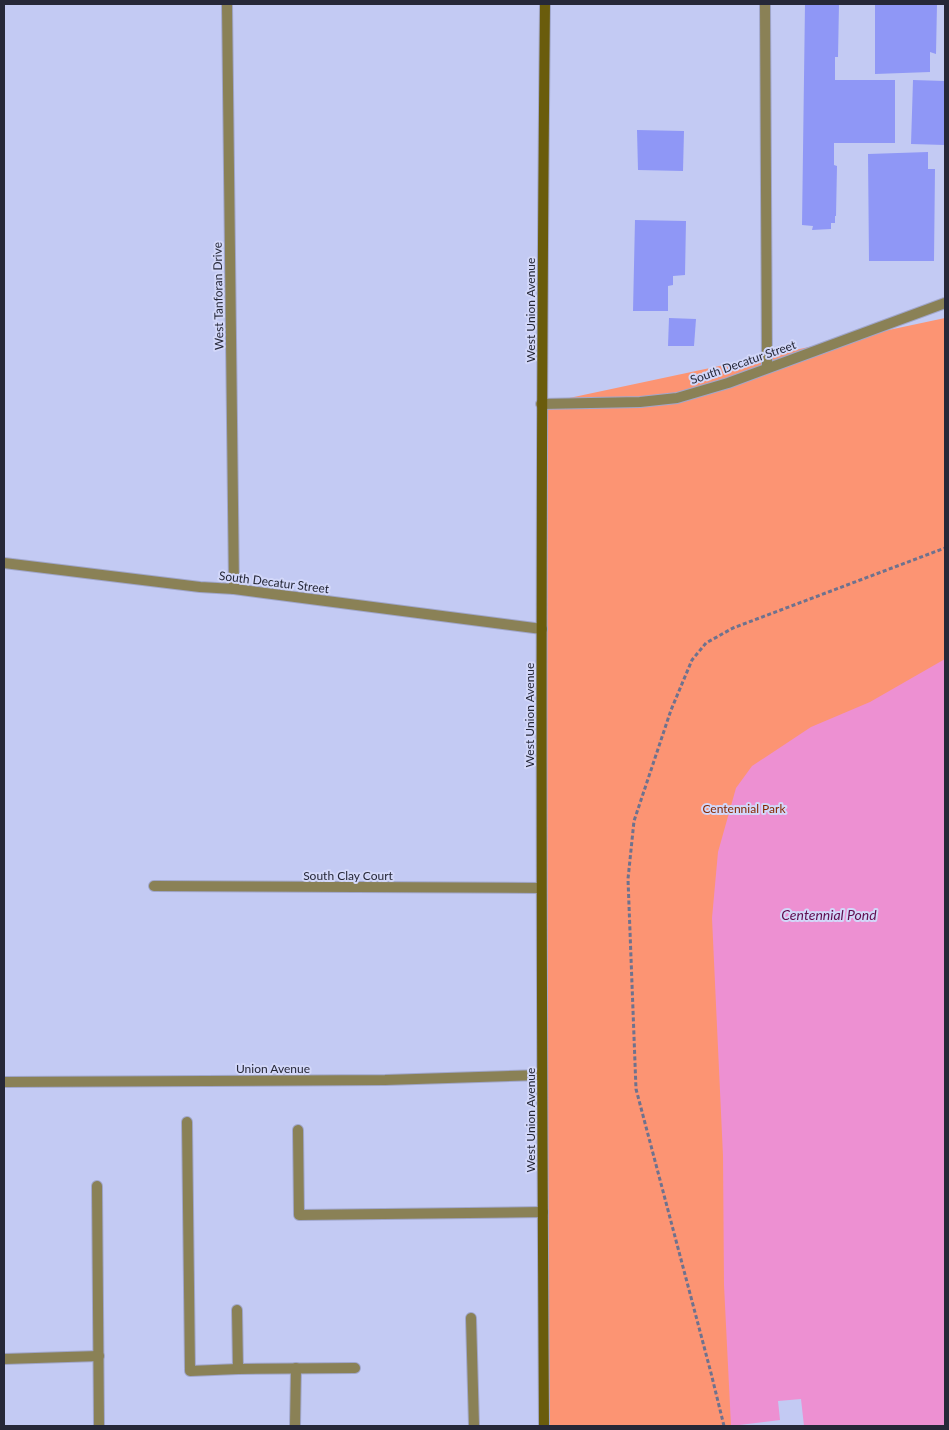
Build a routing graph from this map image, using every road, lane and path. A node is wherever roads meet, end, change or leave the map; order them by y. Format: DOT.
graph roads {
  1 [pos="227,4"];
  2 [pos="545,4"];
  3 [pos="765,4"];
  4 [pos="945,303"];
  5 [pos="767,368"];
  6 [pos="541,404"];
  7 [pos="945,548"];
  8 [pos="4,563"];
  9 [pos="234,589"];
  10 [pos="542,629"];
  11 [pos="154,886"];
  12 [pos="541,888"];
  13 [pos="542,1075"];
  14 [pos="4,1082"];
  15 [pos="187,1122"];
  16 [pos="298,1130"];
  17 [pos="97,1186"];
  18 [pos="543,1212"];
  19 [pos="237,1310"];
  20 [pos="470,1318"];
  21 [pos="99,1356"];
  22 [pos="4,1359"];
  23 [pos="238,1368"];
  24 [pos="296,1368"];
  25 [pos="355,1368"];
  26 [pos="99,1426"];
  27 [pos="295,1426"];
  28 [pos="474,1426"];
  29 [pos="544,1426"];
  30 [pos="724,1426"];
  1 -- 9 [label="street, West Tanforan Drive"];
  2 -- 6 [label="street, West Union Avenue"];
  3 -- 5 [label="street"];
  4 -- 5 [label="street, South Decatur Street"];
  5 -- 6 [label="street, South Decatur Street"];
  6 -- 10 [label="street, West Union Avenue"];
  7 -- 30 [label="path"];
  8 -- 9 [label="street, South Decatur Street"];
  9 -- 10 [label="street, South Decatur Street"];
  10 -- 12 [label="street, West Union Avenue"];
  11 -- 12 [label="street, South Clay Court"];
  12 -- 13 [label="street, West Union Avenue"];
  13 -- 14 [label="street, Union Avenue"];
  13 -- 18 [label="street, West Union Avenue"];
  15 -- 23 [label="street"];
  16 -- 18 [label="street"];
  17 -- 21 [label="street"];
  18 -- 29 [label="street, West Union Avenue"];
  19 -- 23 [label="street"];
  20 -- 28 [label="street"];
  21 -- 22 [label="street"];
  21 -- 26 [label="street"];
  23 -- 24 [label="street"];
  24 -- 25 [label="street"];
  24 -- 27 [label="street"];
}
